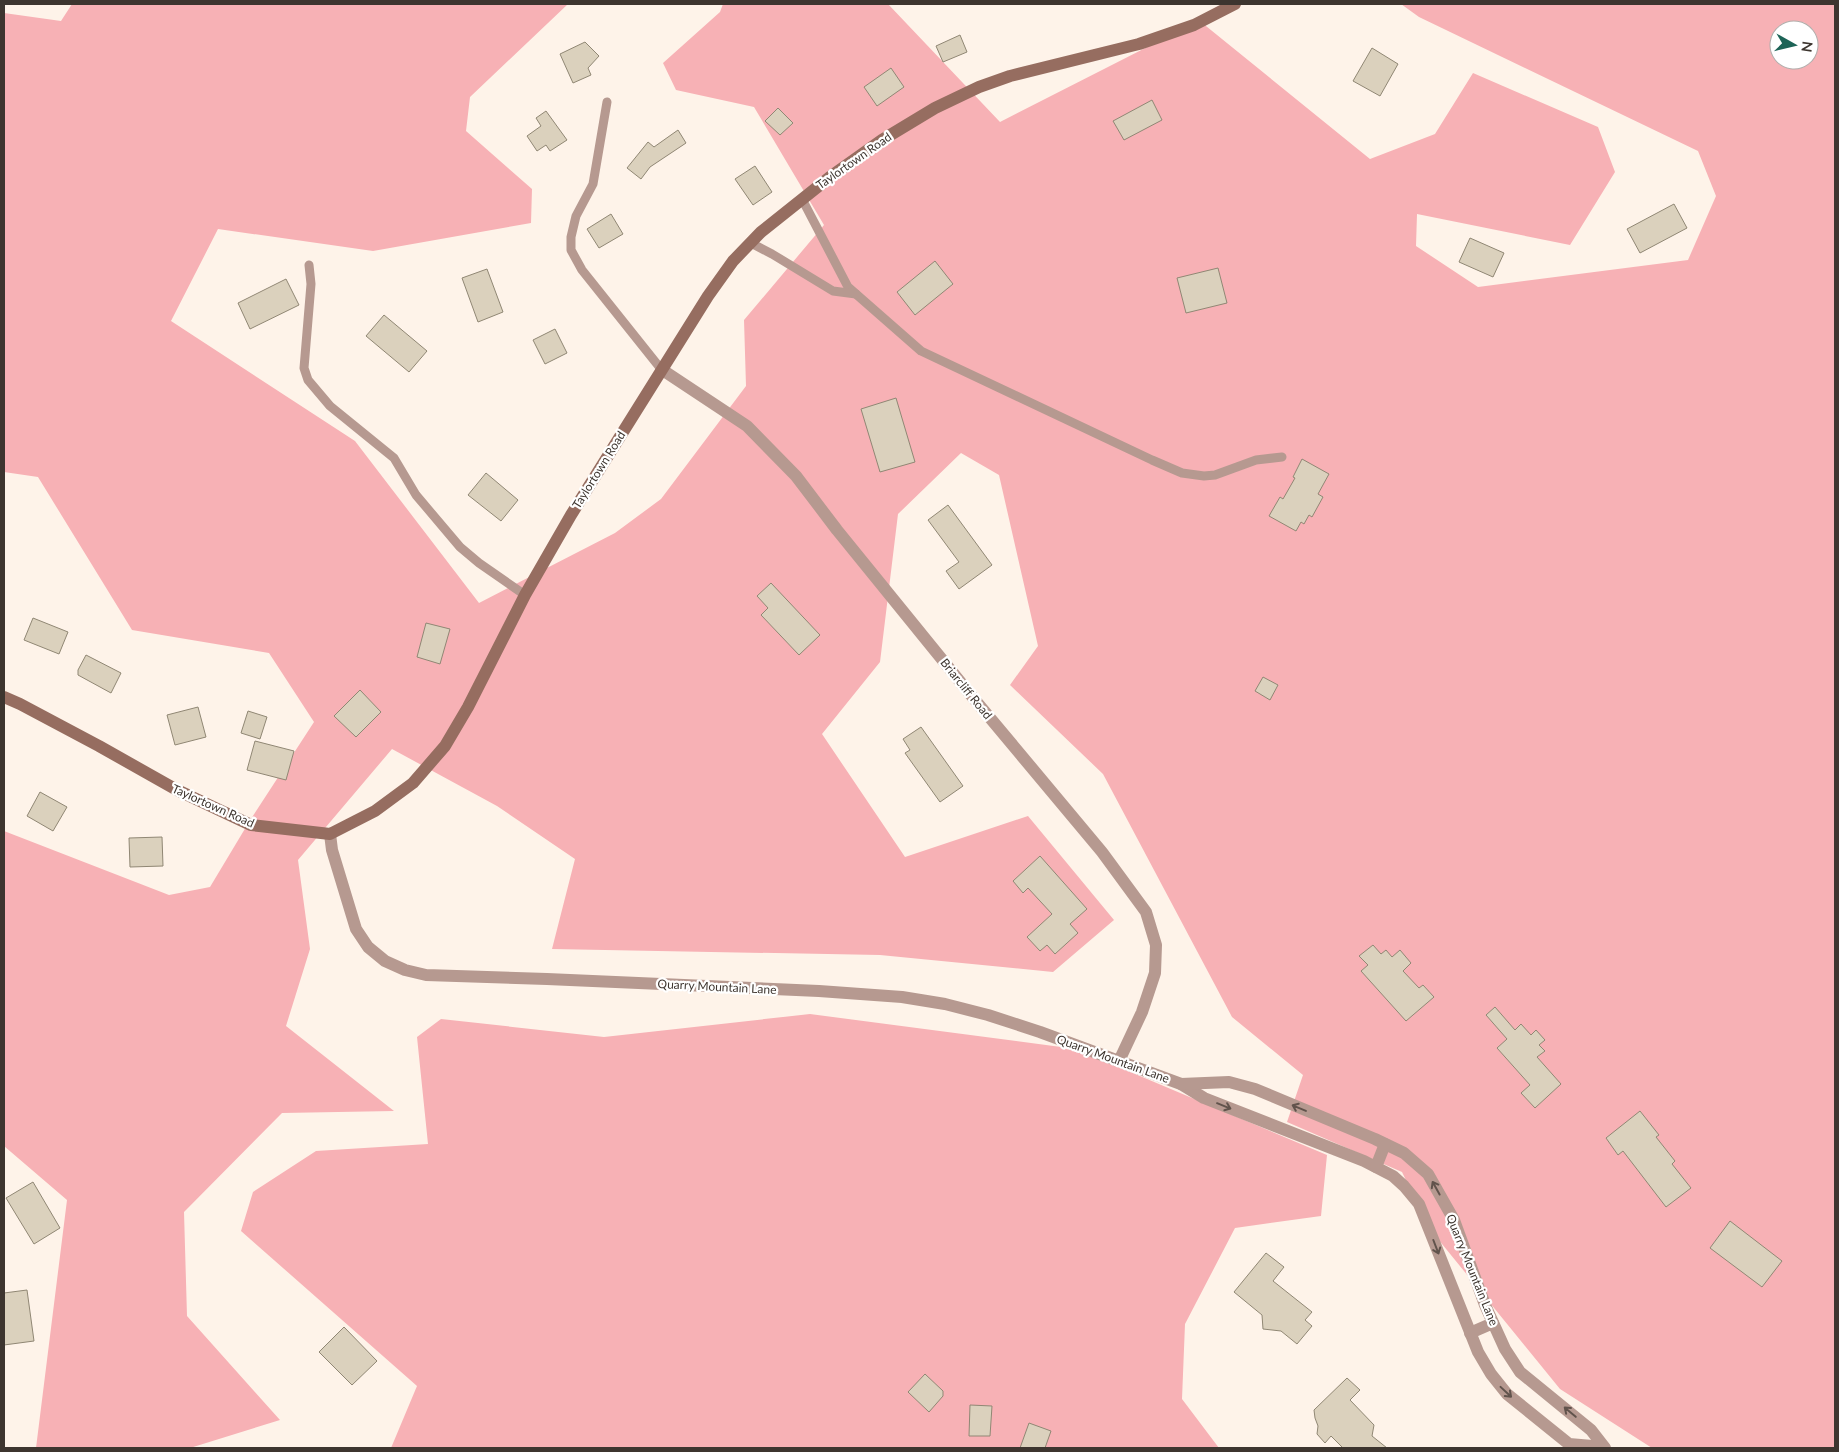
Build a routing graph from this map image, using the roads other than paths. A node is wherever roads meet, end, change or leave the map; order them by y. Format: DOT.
graph roads {
  1 [pos="1235,4"];
  2 [pos="607,102"];
  3 [pos="802,199"];
  4 [pos="751,242"];
  5 [pos="310,265"];
  6 [pos="856,294"];
  7 [pos="661,370"];
  8 [pos="1282,458"];
  9 [pos="525,595"];
  10 [pos="4,697"];
  11 [pos="330,834"];
  12 [pos="1119,1061"];
  13 [pos="1181,1084"];
  14 [pos="1385,1144"];
  15 [pos="1376,1167"];
  16 [pos="1493,1323"];
  17 [pos="1470,1333"];
  18 [pos="1604,1448"];
  1 -- 3 [label="street, Taylortown Road"];
  2 -- 7 [label="lane"];
  3 -- 4 [label="street, Taylortown Road"];
  3 -- 6 [label="lane"];
  4 -- 6 [label="lane"];
  4 -- 7 [label="street, Taylortown Road"];
  5 -- 9 [label="lane"];
  6 -- 8 [label="lane"];
  7 -- 9 [label="street, Taylortown Road"];
  7 -- 12 [label="street, Briarcliff Road"];
  9 -- 11 [label="street, Taylortown Road"];
  10 -- 11 [label="street, Taylortown Road"];
  11 -- 12 [label="street, Quarry Mountain Lane"];
  12 -- 13 [label="street, Quarry Mountain Lane"];
  14 -- 13 [label="street, Quarry Mountain Lane, one-way"];
  13 -- 15 [label="street, Quarry Mountain Lane, one-way"];
  14 -- 15 [label="street"];
  16 -- 14 [label="street, Quarry Mountain Lane, one-way"];
  15 -- 17 [label="street, Quarry Mountain Lane, one-way"];
  16 -- 17 [label="street"];
  18 -- 16 [label="street, Quarry Mountain Lane, one-way"];
  17 -- 18 [label="street, Quarry Mountain Lane, one-way"];
}
